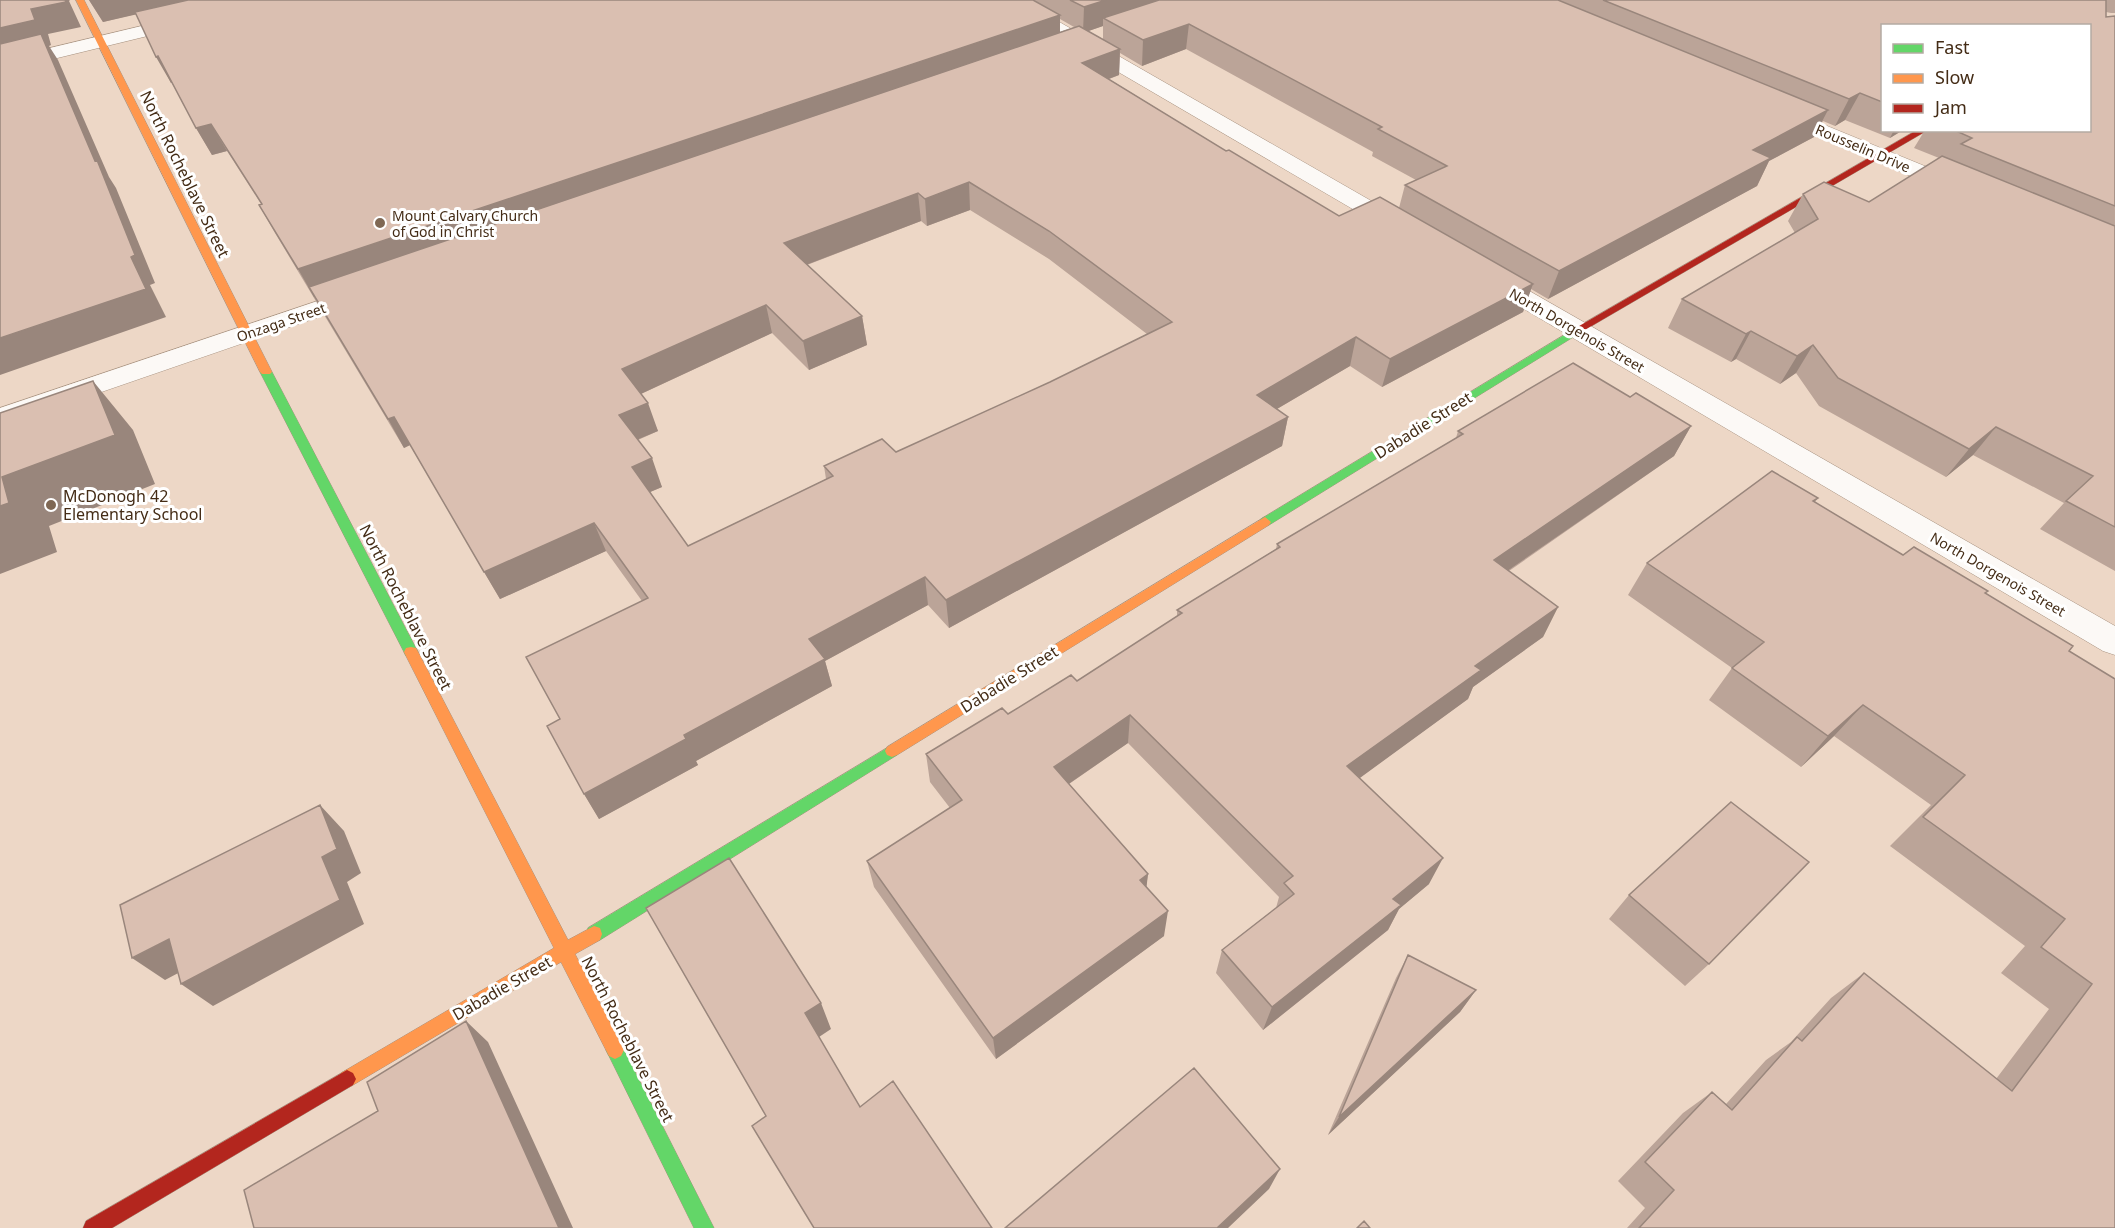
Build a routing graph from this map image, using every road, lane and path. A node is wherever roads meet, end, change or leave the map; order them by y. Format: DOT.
graph roads {
  1 [pos="80,0"];
  2 [pos="273,0"];
  3 [pos="1008,0"];
  4 [pos="1112,31"];
  5 [pos="101,42"];
  6 [pos="1069,46"];
  7 [pos="0,66"];
  8 [pos="1761,105"];
  9 [pos="1921,132"];
  10 [pos="1881,156"];
  11 [pos="1977,196"];
  12 [pos="1422,240"];
  13 [pos="1464,264"];
  14 [pos="381,287"];
  15 [pos="1577,330"];
  16 [pos="246,334"];
  17 [pos="0,418"];
  18 [pos="2115,642"];
  19 [pos="566,951"];
  20 [pos="93,1228"];
  21 [pos="704,1228"];
  1 -- 5 [label="street, North Rocheblave Street"];
  2 -- 5 [label="street"];
  3 -- 6 [label="street"];
  4 -- 6 [label="street"];
  5 -- 7 [label="street"];
  5 -- 16 [label="street, North Rocheblave Street"];
  6 -- 12 [label="street"];
  8 -- 10 [label="street, Rousselin Drive"];
  9 -- 10 [label="street, Dabadie Street"];
  10 -- 11 [label="street, Rousselin Drive"];
  10 -- 15 [label="street, Dabadie Street"];
  13 -- 15 [label="street, North Dorgenois Street"];
  14 -- 16 [label="street, Onzaga Street"];
  15 -- 18 [label="street, North Dorgenois Street"];
  15 -- 19 [label="street, Dabadie Street"];
  16 -- 17 [label="street, Onzaga Street"];
  16 -- 19 [label="street, North Rocheblave Street"];
  19 -- 20 [label="street, Dabadie Street"];
  19 -- 21 [label="street, North Rocheblave Street"];
}
